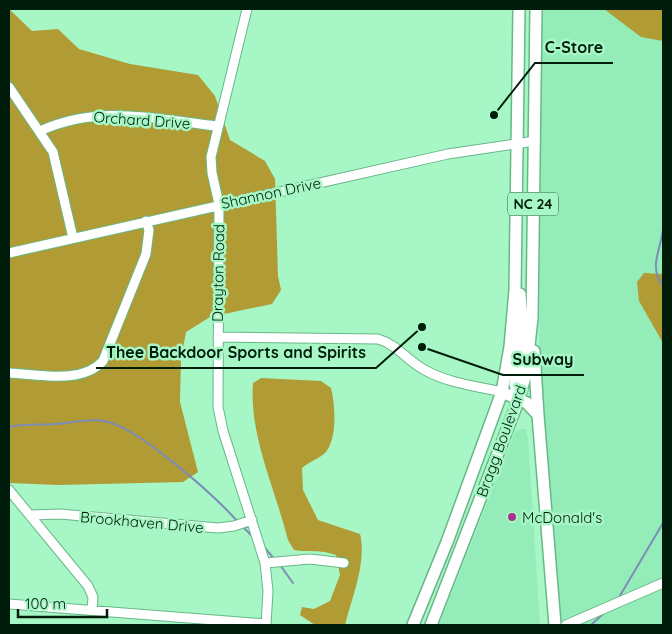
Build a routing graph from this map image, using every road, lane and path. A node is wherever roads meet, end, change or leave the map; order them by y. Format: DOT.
graph roads {
  1 [pos="247,9"];
  2 [pos="519,9"];
  3 [pos="536,9"];
  4 [pos="9,87"];
  5 [pos="217,126"];
  6 [pos="40,132"];
  7 [pos="535,141"];
  8 [pos="517,142"];
  9 [pos="219,204"];
  10 [pos="146,221"];
  11 [pos="73,238"];
  12 [pos="9,253"];
  13 [pos="516,253"];
  14 [pos="532,318"];
  15 [pos="218,337"];
  16 [pos="9,373"];
  17 [pos="502,392"];
  18 [pos="519,399"];
  19 [pos="538,414"];
  20 [pos="9,490"];
  21 [pos="31,515"];
  22 [pos="252,520"];
  23 [pos="265,563"];
  24 [pos="344,563"];
  25 [pos="663,584"];
  26 [pos="427,590"];
  27 [pos="9,604"];
  28 [pos="92,610"];
  29 [pos="266,624"];
  30 [pos="413,625"];
  31 [pos="421,625"];
  32 [pos="431,625"];
  33 [pos="555,625"];
  34 [pos="566,625"];
  1 -- 5 [label="street, Drayton Road"];
  2 -- 8 [label="main road, Bragg Boulevard / NC 24"];
  3 -- 7 [label="main road, Bragg Boulevard / NC 24"];
  4 -- 6 [label="street"];
  5 -- 6 [label="street, Orchard Drive"];
  5 -- 9 [label="street, Drayton Road"];
  6 -- 11 [label="street"];
  7 -- 8 [label="street, Shannon Drive"];
  7 -- 14 [label="main road, Bragg Boulevard / NC 24"];
  8 -- 9 [label="street, Shannon Drive"];
  8 -- 13 [label="main road, Bragg Boulevard / NC 24"];
  9 -- 10 [label="street, Shannon Drive"];
  9 -- 15 [label="street, Drayton Road"];
  10 -- 11 [label="street, Shannon Drive"];
  10 -- 16 [label="street"];
  11 -- 12 [label="street, Shannon Drive"];
  13 -- 17 [label="main road, Bragg Boulevard / NC 24"];
  13 -- 18 [label="main road"];
  14 -- 18 [label="main road, Bragg Boulevard / NC 24"];
  14 -- 19 [label="main road"];
  15 -- 17 [label="street"];
  15 -- 22 [label="street, Drayton Road"];
  17 -- 18 [label="main road"];
  17 -- 26 [label="main road, Bragg Boulevard / NC 24"];
  18 -- 19 [label="main road"];
  18 -- 32 [label="main road, Bragg Boulevard / NC 24"];
  19 -- 33 [label="main road"];
  20 -- 21 [label="street"];
  21 -- 22 [label="street, Brookhaven Drive"];
  21 -- 28 [label="street"];
  22 -- 23 [label="street, Drayton Road"];
  23 -- 24 [label="street"];
  23 -- 29 [label="street, Drayton Road"];
  25 -- 34 [label="street"];
  26 -- 30 [label="main road, Bragg Boulevard / NC 24"];
  26 -- 31 [label="main road"];
  27 -- 28 [label="street"];
  28 -- 29 [label="street"];
}
